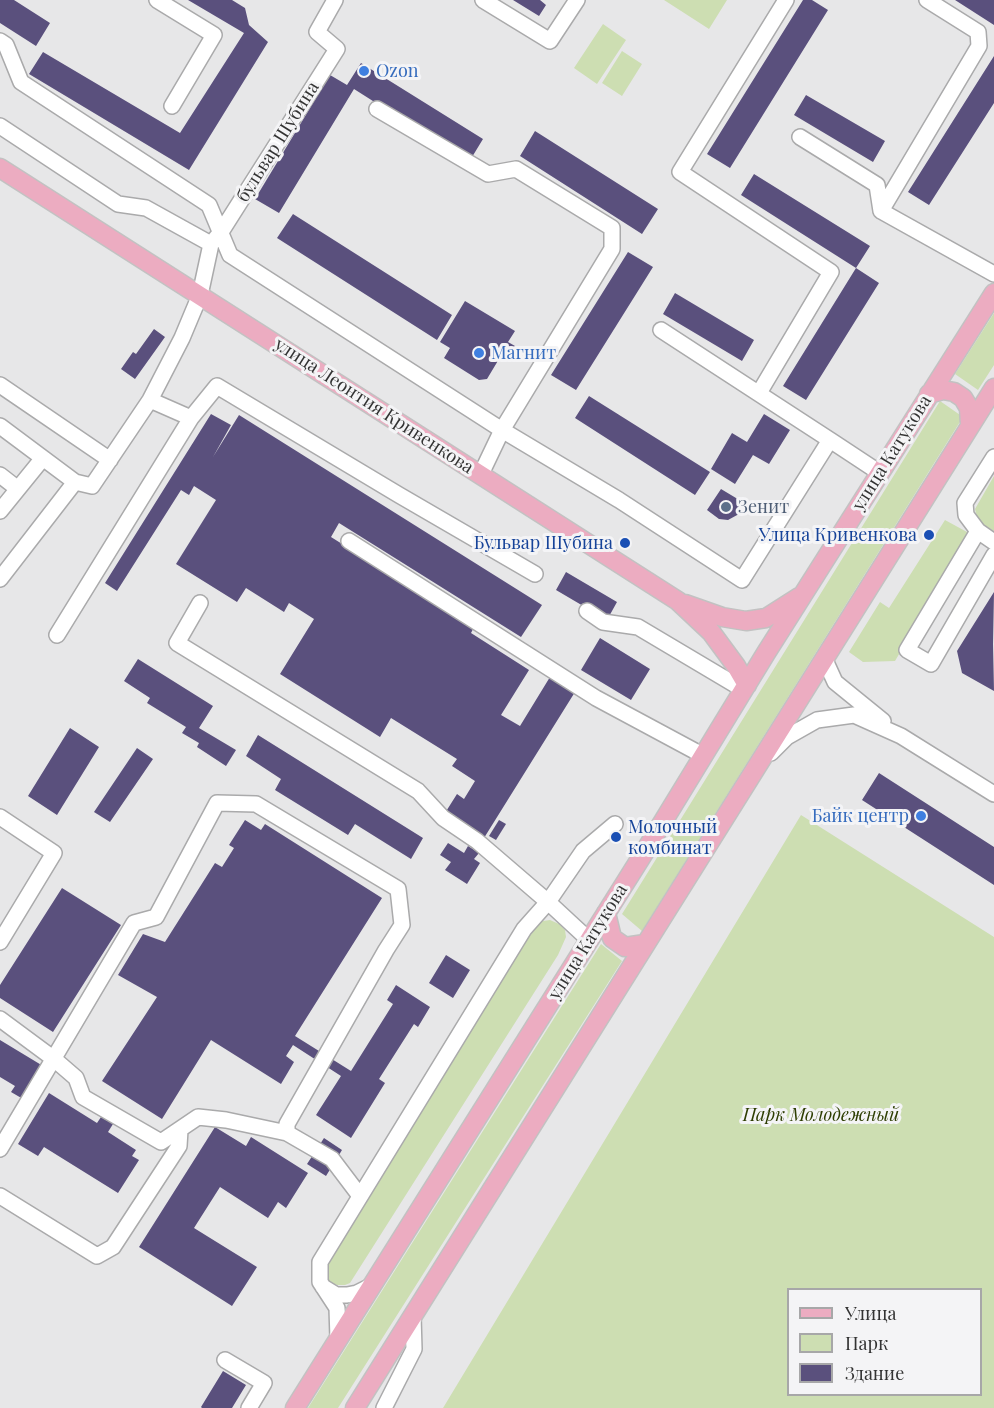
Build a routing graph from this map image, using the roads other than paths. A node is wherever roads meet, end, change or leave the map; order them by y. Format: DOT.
graph roads {
  1 [pos="158,0"];
  2 [pos="335,0"];
  3 [pos="483,0"];
  4 [pos="577,0"];
  5 [pos="786,0"];
  6 [pos="927,0"];
  7 [pos="0,41"];
  8 [pos="172,106"];
  9 [pos="377,109"];
  10 [pos="0,126"];
  11 [pos="800,137"];
  12 [pos="0,168"];
  13 [pos="0,180"];
  14 [pos="70,211"];
  15 [pos="881,211"];
  16 [pos="216,238"];
  17 [pos="994,274"];
  18 [pos="994,293"];
  19 [pos="200,295"];
  20 [pos="661,330"];
  21 [pos="0,385"];
  22 [pos="994,388"];
  23 [pos="759,393"];
  24 [pos="929,394"];
  25 [pos="150,400"];
  26 [pos="190,418"];
  27 [pos="970,425"];
  28 [pos="0,426"];
  29 [pos="502,430"];
  30 [pos="830,440"];
  31 [pos="994,456"];
  32 [pos="43,458"];
  33 [pos="110,460"];
  34 [pos="880,473"];
  35 [pos="481,474"];
  36 [pos="0,475"];
  37 [pos="75,482"];
  38 [pos="18,489"];
  39 [pos="0,511"];
  40 [pos="978,531"];
  41 [pos="349,542"];
  42 [pos="994,542"];
  43 [pos="994,555"];
  44 [pos="535,574"];
  45 [pos="0,579"];
  46 [pos="804,594"];
  47 [pos="678,601"];
  48 [pos="200,603"];
  49 [pos="587,611"];
  50 [pos="57,635"];
  51 [pos="825,660"];
  52 [pos="745,687"];
  53 [pos="901,736"];
  54 [pos="704,756"];
  55 [pos="756,767"];
  56 [pos="994,794"];
  57 [pos="0,817"];
  58 [pos="615,824"];
  59 [pos="548,902"];
  60 [pos="606,913"];
  61 [pos="589,940"];
  62 [pos="0,942"];
  63 [pos="645,944"];
  64 [pos="0,1019"];
  65 [pos="54,1059"];
  66 [pos="180,1130"];
  67 [pos="287,1133"];
  68 [pos="0,1149"];
  69 [pos="0,1196"];
  70 [pos="360,1196"];
  71 [pos="320,1282"];
  72 [pos="371,1286"];
  73 [pos="413,1316"];
  74 [pos="338,1339"];
  75 [pos="225,1360"];
  76 [pos="249,1408"];
  77 [pos="295,1408"];
  78 [pos="355,1408"];
  79 [pos="384,1408"];
  1 -- 8 [label="street"];
  2 -- 16 [label="street, бульвар Шубина"];
  3 -- 4 [label="street"];
  5 -- 23 [label="street"];
  6 -- 15 [label="street"];
  7 -- 16 [label="street"];
  9 -- 29 [label="street"];
  10 -- 16 [label="street"];
  11 -- 15 [label="street"];
  12 -- 14 [label="main road, улица Леонтия Кривенкова"];
  13 -- 14 [label="main road, улица Леонтия Кривенкова"];
  14 -- 19 [label="main road, улица Леонтия Кривенкова"];
  15 -- 17 [label="street"];
  16 -- 19 [label="street, бульвар Шубина"];
  16 -- 29 [label="street"];
  18 -- 24 [label="main road, улица Катукова"];
  19 -- 25 [label="street, бульвар Шубина"];
  19 -- 35 [label="main road, улица Леонтия Кривенкова"];
  20 -- 23 [label="street"];
  21 -- 33 [label="street"];
  22 -- 27 [label="main road"];
  23 -- 30 [label="street"];
  24 -- 27 [label="main road"];
  24 -- 34 [label="main road, улица Катукова"];
  25 -- 26 [label="street"];
  25 -- 33 [label="street, бульвар Шубина"];
  26 -- 44 [label="street"];
  26 -- 50 [label="street"];
  27 -- 51 [label="main road"];
  28 -- 32 [label="street"];
  29 -- 30 [label="street"];
  29 -- 35 [label="street"];
  30 -- 34 [label="street"];
  31 -- 40 [label="street"];
  32 -- 37 [label="street"];
  32 -- 38 [label="street"];
  33 -- 37 [label="street, бульвар Шубина"];
  34 -- 46 [label="main road, улица Катукова"];
  35 -- 47 [label="main road, улица Леонтия Кривенкова"];
  36 -- 38 [label="street"];
  37 -- 45 [label="street"];
  38 -- 39 [label="street"];
  40 -- 42 [label="street"];
  40 -- 43 [label="street"];
  41 -- 54 [label="street"];
  46 -- 47 [label="main road"];
  46 -- 52 [label="main road, улица Катукова"];
  47 -- 52 [label="main road"];
  48 -- 59 [label="street"];
  49 -- 52 [label="street"];
  51 -- 53 [label="street"];
  51 -- 55 [label="main road"];
  52 -- 54 [label="main road, улица Катукова"];
  53 -- 55 [label="street"];
  53 -- 56 [label="street"];
  54 -- 60 [label="main road, улица Катукова"];
  55 -- 63 [label="main road"];
  57 -- 62 [label="street"];
  58 -- 59 [label="street"];
  59 -- 61 [label="street"];
  59 -- 70 [label="street"];
  60 -- 61 [label="main road, улица Катукова"];
  60 -- 63 [label="main road"];
  61 -- 72 [label="main road, улица Катукова"];
  63 -- 73 [label="main road"];
  64 -- 65 [label="street"];
  65 -- 66 [label="street"];
  65 -- 67 [label="street"];
  65 -- 68 [label="street"];
  66 -- 67 [label="street"];
  66 -- 69 [label="street"];
  67 -- 70 [label="street"];
  70 -- 71 [label="street"];
  71 -- 72 [label="street"];
  71 -- 74 [label="street"];
  72 -- 74 [label="main road, улица Катукова"];
  73 -- 78 [label="main road"];
  73 -- 79 [label="street"];
  74 -- 77 [label="main road, улица Катукова"];
  75 -- 76 [label="street"];
}
